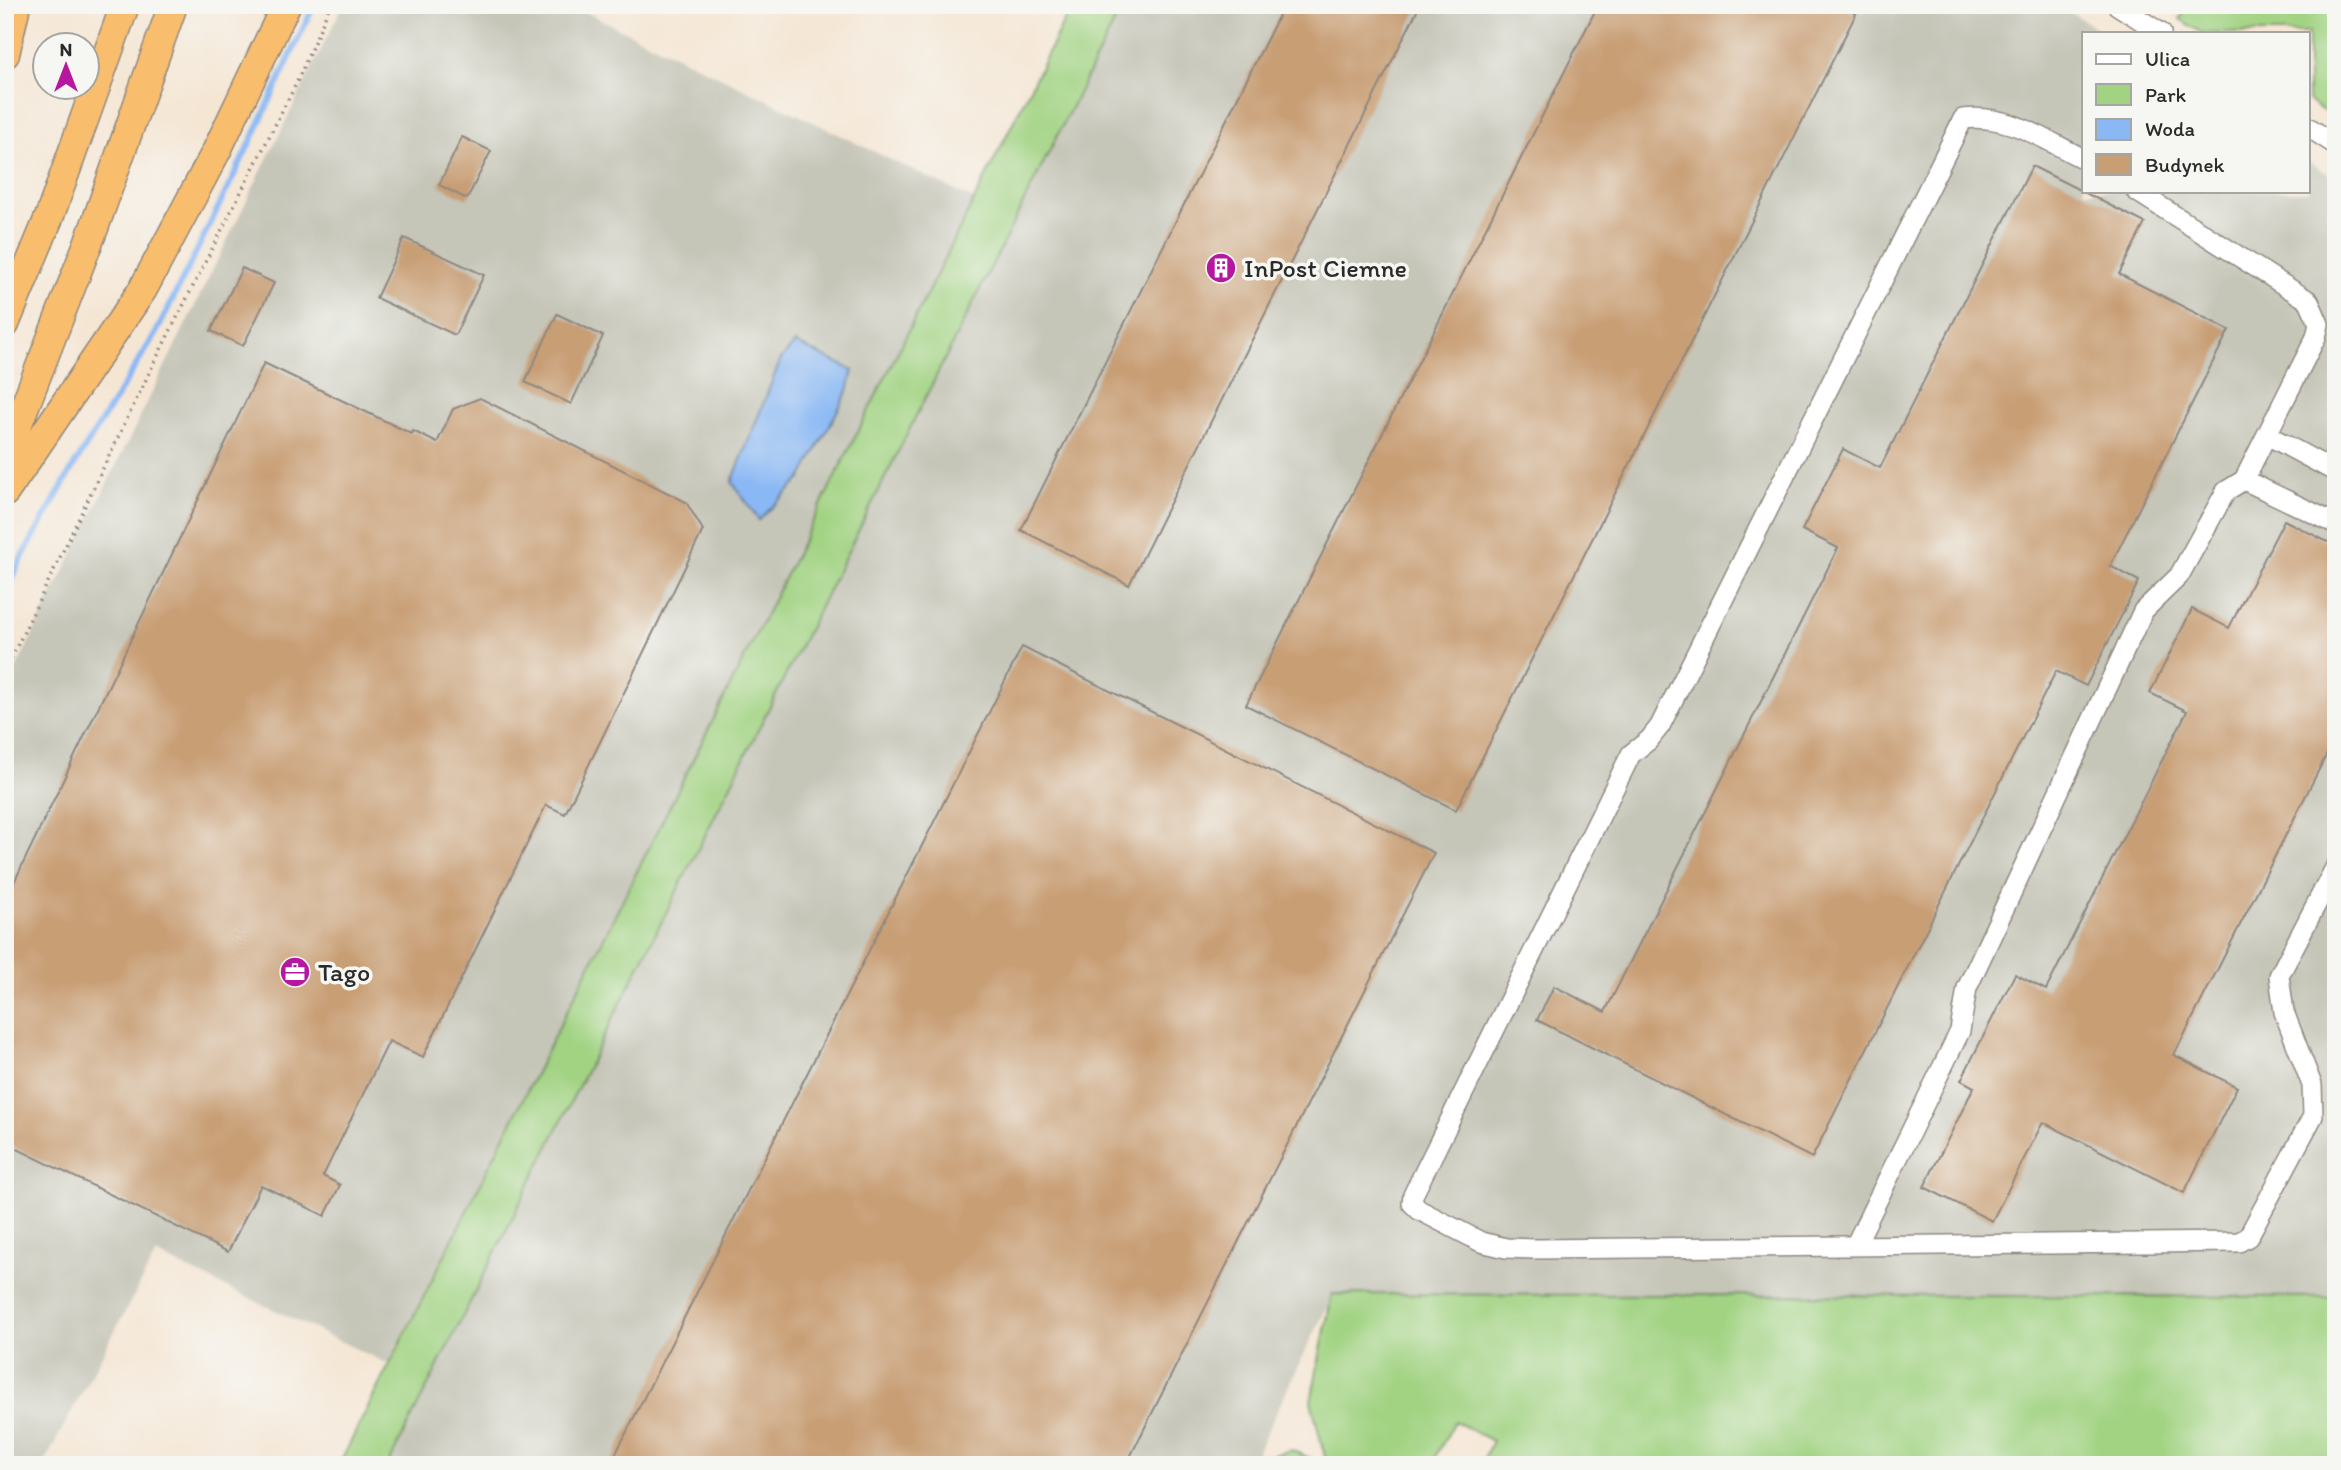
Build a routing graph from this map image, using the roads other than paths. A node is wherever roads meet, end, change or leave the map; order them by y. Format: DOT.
graph roads {
  1 [pos="16,5"];
  2 [pos="125,5"];
  3 [pos="173,5"];
  4 [pos="285,5"];
  5 [pos="2117,5"];
  6 [pos="2159,32"];
  7 [pos="5,54"];
  8 [pos="2310,129"];
  9 [pos="2336,145"];
  10 [pos="2082,158"];
  11 [pos="2138,192"];
  12 [pos="5,324"];
  13 [pos="2267,435"];
  14 [pos="5,457"];
  15 [pos="2336,472"];
  16 [pos="2244,480"];
  17 [pos="5,492"];
  18 [pos="2336,524"];
  19 [pos="2336,866"];
  20 [pos="1855,1246"];
  1 -- 7 [label="highway"];
  2 -- 12 [label="highway"];
  3 -- 14 [label="highway"];
  4 -- 17 [label="highway"];
  5 -- 6 [label="street"];
  8 -- 9 [label="street"];
  10 -- 20 [label="street"];
  11 -- 13 [label="street"];
  13 -- 15 [label="street"];
  13 -- 16 [label="street"];
  16 -- 18 [label="street"];
  16 -- 20 [label="street"];
  19 -- 20 [label="street"];
}
